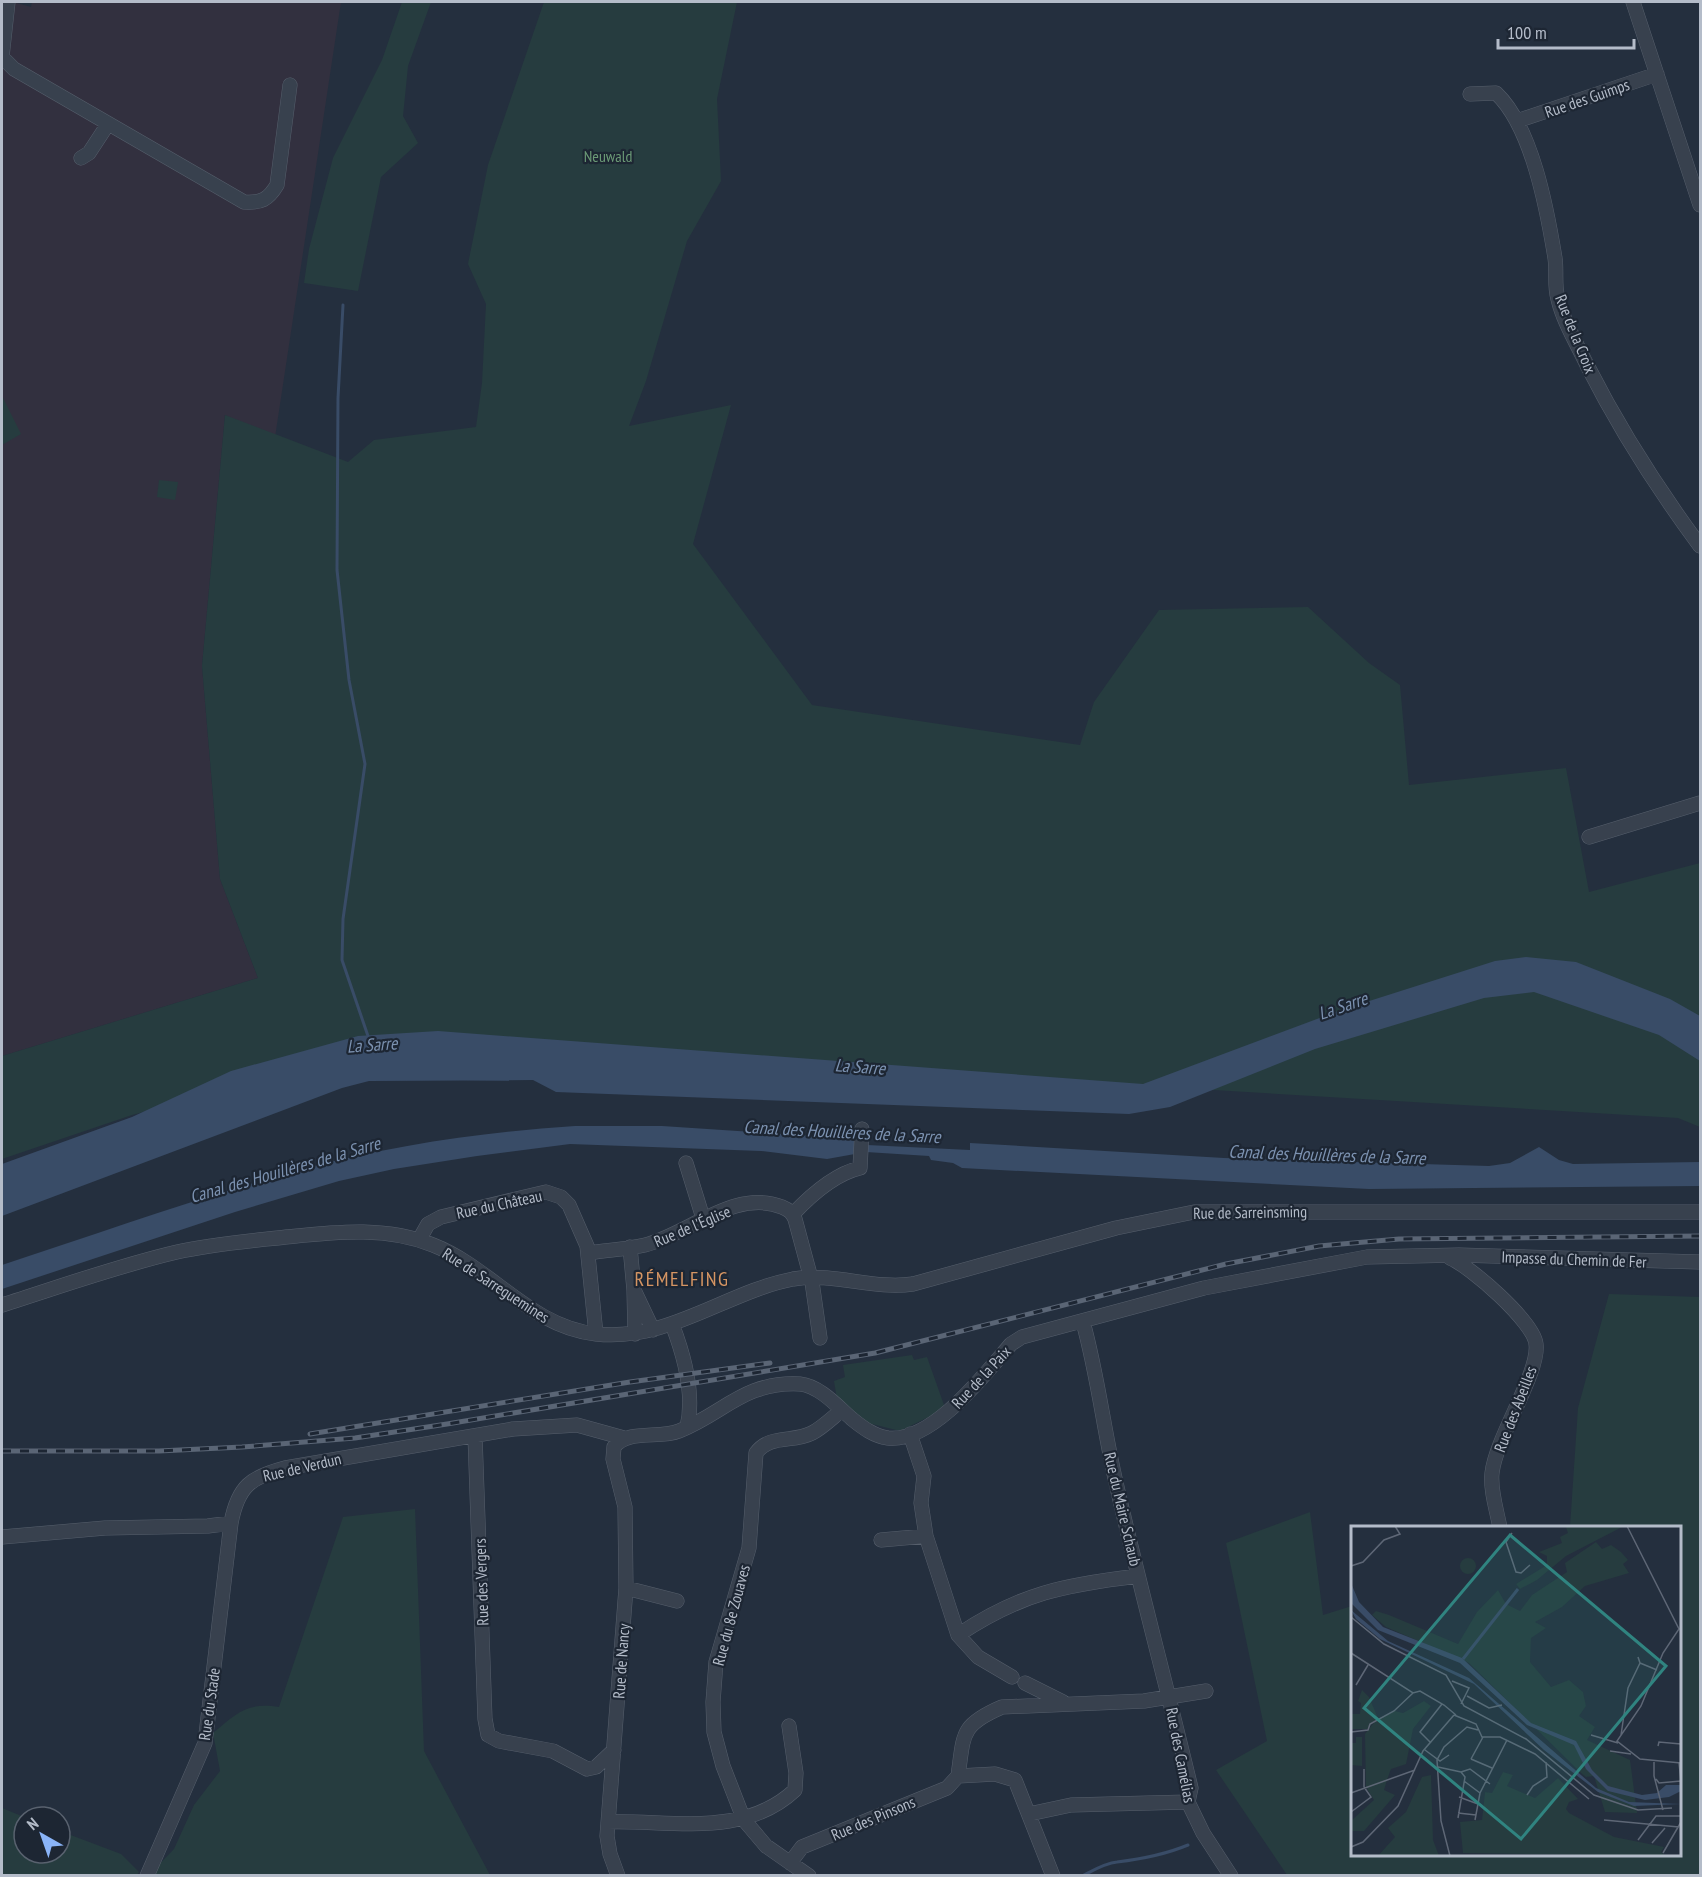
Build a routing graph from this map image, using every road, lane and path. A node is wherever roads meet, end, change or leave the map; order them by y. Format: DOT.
graph roads {
  1 [pos="8,2"];
  2 [pos="1633,2"];
  3 [pos="1657,74"];
  4 [pos="290,85"];
  5 [pos="1470,94"];
  6 [pos="1518,121"];
  7 [pos="108,124"];
  8 [pos="81,158"];
  9 [pos="1701,206"];
  10 [pos="1701,546"];
  11 [pos="1701,802"];
  12 [pos="1589,837"];
  13 [pos="862,1132"];
  14 [pos="686,1163"];
  15 [pos="1701,1212"];
  16 [pos="793,1214"];
  17 [pos="703,1218"];
  18 [pos="419,1240"];
  19 [pos="630,1247"];
  20 [pos="589,1253"];
  21 [pos="1448,1257"];
  22 [pos="1701,1262"];
  23 [pos="810,1277"];
  24 [pos="634,1290"];
  25 [pos="2,1305"];
  26 [pos="1083,1322"];
  27 [pos="672,1324"];
  28 [pos="653,1330"];
  29 [pos="596,1334"];
  30 [pos="635,1334"];
  31 [pos="820,1338"];
  32 [pos="689,1400"];
  33 [pos="842,1410"];
  34 [pos="702,1418"];
  35 [pos="687,1427"];
  36 [pos="910,1434"];
  37 [pos="475,1436"];
  38 [pos="619,1442"];
  39 [pos="231,1522"];
  40 [pos="1500,1526"];
  41 [pos="926,1536"];
  42 [pos="2,1537"];
  43 [pos="881,1540"];
  44 [pos="1138,1576"];
  45 [pos="626,1588"];
  46 [pos="677,1601"];
  47 [pos="958,1635"];
  48 [pos="1206,1691"];
  49 [pos="1169,1695"];
  50 [pos="1065,1703"];
  51 [pos="789,1726"];
  52 [pos="614,1750"];
  53 [pos="958,1776"];
  54 [pos="1188,1802"];
  55 [pos="1029,1814"];
  56 [pos="608,1815"];
  57 [pos="742,1817"];
  58 [pos="790,1863"];
  59 [pos="147,1875"];
  60 [pos="618,1875"];
  61 [pos="809,1875"];
  62 [pos="1053,1875"];
  63 [pos="1231,1875"];
  1 -- 7 [label="street"];
  2 -- 3 [label="street"];
  3 -- 6 [label="street, Rue des Guimps"];
  3 -- 9 [label="street"];
  4 -- 7 [label="street"];
  5 -- 6 [label="street, Rue de la Croix"];
  6 -- 10 [label="street, Rue de la Croix"];
  7 -- 8 [label="street"];
  11 -- 12 [label="street"];
  13 -- 16 [label="street"];
  14 -- 17 [label="street"];
  15 -- 23 [label="street, Rue de Sarreinsming"];
  16 -- 17 [label="street, Rue de l'Église"];
  16 -- 23 [label="street"];
  17 -- 19 [label="street, Rue de l'Église"];
  18 -- 20 [label="street, Rue du Château"];
  18 -- 25 [label="street, Rue de Sarreguemines"];
  18 -- 29 [label="street, Rue de Sarreguemines"];
  19 -- 20 [label="street, Rue de l'Église"];
  19 -- 24 [label="street"];
  20 -- 29 [label="street, Rue du Château"];
  21 -- 22 [label="street, Impasse du Chemin de Fer"];
  21 -- 26 [label="street, Rue de la Paix"];
  21 -- 40 [label="street, Rue des Abeilles"];
  23 -- 27 [label="street, Rue de Sarreguemines"];
  23 -- 31 [label="street"];
  24 -- 28 [label="street"];
  24 -- 30 [label="street"];
  26 -- 36 [label="street, Rue de la Paix"];
  26 -- 44 [label="street, Rue du Maire Schaub"];
  27 -- 28 [label="street, Rue de Sarreguemines"];
  27 -- 32 [label="street"];
  28 -- 30 [label="street, Rue de Sarreguemines"];
  29 -- 30 [label="street, Rue de Sarreguemines"];
  32 -- 34 [label="street"];
  32 -- 35 [label="street"];
  33 -- 34 [label="street, Rue de la Paix"];
  33 -- 36 [label="street, Rue de la Paix"];
  33 -- 57 [label="street, Rue du 8e Zouaves"];
  34 -- 35 [label="street, Rue de la Paix"];
  35 -- 38 [label="street, Rue de la Paix"];
  36 -- 41 [label="street"];
  37 -- 38 [label="street, Rue de Verdun"];
  37 -- 39 [label="street, Rue de Verdun"];
  37 -- 52 [label="street, Rue des Vergers"];
  38 -- 45 [label="street, Rue de Nancy"];
  39 -- 42 [label="street"];
  39 -- 59 [label="street, Rue du Stade"];
  41 -- 43 [label="street"];
  41 -- 47 [label="street"];
  44 -- 47 [label="street"];
  44 -- 49 [label="street, Rue du Maire Schaub"];
  45 -- 46 [label="street"];
  45 -- 52 [label="street, Rue de Nancy"];
  47 -- 50 [label="street"];
  48 -- 49 [label="street"];
  49 -- 50 [label="street"];
  49 -- 54 [label="street, Rue des Camélias"];
  50 -- 53 [label="street"];
  51 -- 57 [label="street"];
  52 -- 56 [label="street, Rue de Nancy"];
  53 -- 55 [label="street"];
  53 -- 58 [label="street, Rue des Pinsons"];
  54 -- 55 [label="street"];
  54 -- 63 [label="street, Rue des Camélias"];
  55 -- 62 [label="street"];
  56 -- 57 [label="street"];
  56 -- 60 [label="street, Rue de Nancy"];
  57 -- 58 [label="street, Rue du 8e Zouaves"];
  58 -- 61 [label="street, Rue du 8e Zouaves"];
}
